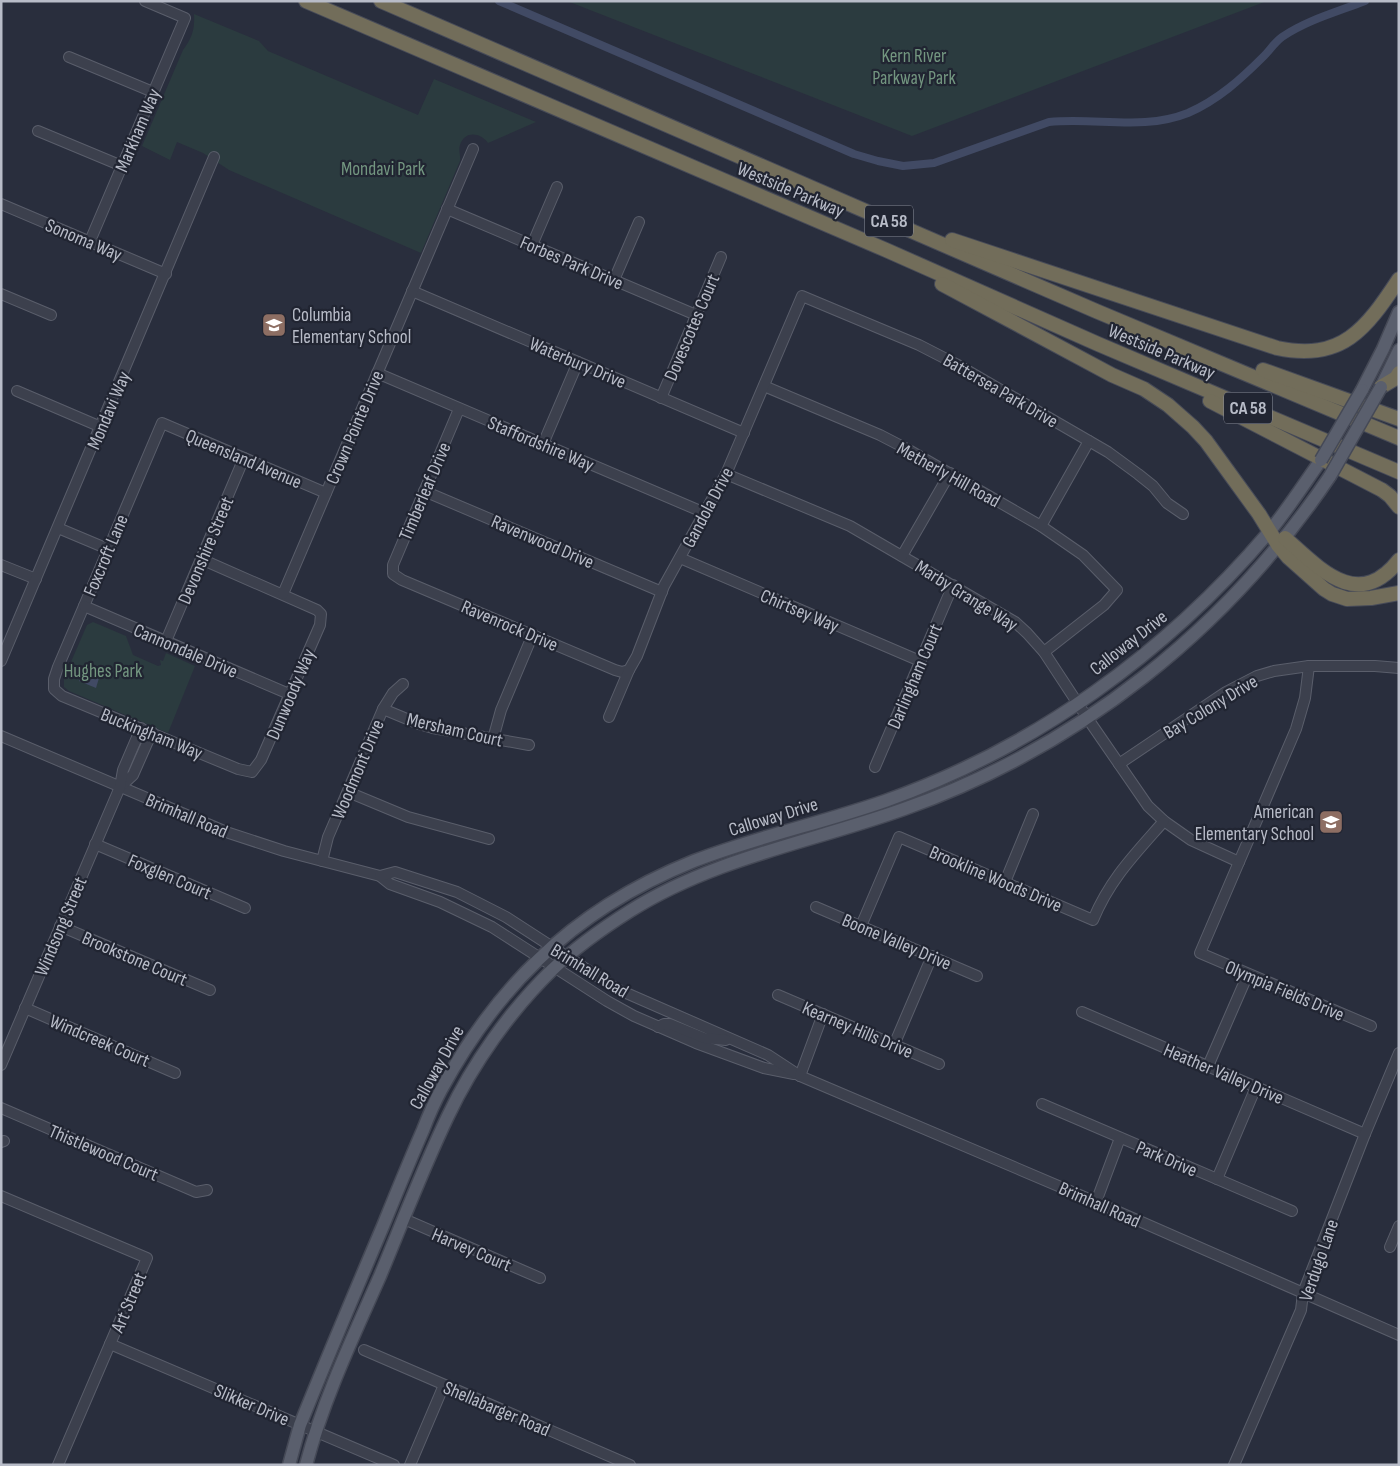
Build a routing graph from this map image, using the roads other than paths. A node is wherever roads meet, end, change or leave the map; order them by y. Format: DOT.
graph roads {
  1 [pos="144,1"];
  2 [pos="306,1"];
  3 [pos="381,1"];
  4 [pos="69,57"];
  5 [pos="153,92"];
  6 [pos="38,130"];
  7 [pos="472,149"];
  8 [pos="214,157"];
  9 [pos="122,166"];
  10 [pos="557,187"];
  11 [pos="1,204"];
  12 [pos="447,209"];
  13 [pos="889,221"];
  14 [pos="639,222"];
  15 [pos="90,242"];
  16 [pos="532,245"];
  17 [pos="886,250"];
  18 [pos="721,257"];
  19 [pos="166,274"];
  20 [pos="1399,279"];
  21 [pos="614,280"];
  22 [pos="412,291"];
  23 [pos="1,294"];
  24 [pos="802,296"];
  25 [pos="1096,310"];
  26 [pos="1399,312"];
  27 [pos="51,315"];
  28 [pos="696,316"];
  29 [pos="1098,344"];
  30 [pos="1399,350"];
  31 [pos="578,362"];
  32 [pos="1399,373"];
  33 [pos="377,374"];
  34 [pos="764,386"];
  35 [pos="1381,387"];
  36 [pos="17,391"];
  37 [pos="661,398"];
  38 [pos="459,408"];
  39 [pos="1399,419"];
  40 [pos="162,423"];
  41 [pos="101,427"];
  42 [pos="744,432"];
  43 [pos="1399,438"];
  44 [pos="1090,441"];
  45 [pos="543,444"];
  46 [pos="244,458"];
  47 [pos="1399,472"];
  48 [pos="950,473"];
  49 [pos="726,474"];
  50 [pos="424,491"];
  51 [pos="326,493"];
  52 [pos="1399,507"];
  53 [pos="706,513"];
  54 [pos="1183,514"];
  55 [pos="1041,526"];
  56 [pos="58,528"];
  57 [pos="1269,531"];
  58 [pos="1282,541"];
  59 [pos="108,549"];
  60 [pos="902,556"];
  61 [pos="680,558"];
  62 [pos="201,559"];
  63 [pos="1399,560"];
  64 [pos="1,564"];
  65 [pos="393,574"];
  66 [pos="36,579"];
  67 [pos="953,585"];
  68 [pos="662,592"];
  69 [pos="1399,593"];
  70 [pos="283,594"];
  71 [pos="84,606"];
  72 [pos="533,634"];
  73 [pos="166,641"];
  74 [pos="1044,652"];
  75 [pos="1,661"];
  76 [pos="920,662"];
  77 [pos="1309,666"];
  78 [pos="1399,668"];
  79 [pos="629,670"];
  80 [pos="403,684"];
  81 [pos="54,689"];
  82 [pos="289,694"];
  83 [pos="1078,703"];
  84 [pos="383,709"];
  85 [pos="609,717"];
  86 [pos="1088,719"];
  87 [pos="140,728"];
  88 [pos="152,732"];
  89 [pos="1,736"];
  90 [pos="494,739"];
  91 [pos="529,745"];
  92 [pos="1119,764"];
  93 [pos="875,767"];
  94 [pos="252,772"];
  95 [pos="120,787"];
  96 [pos="348,792"];
  97 [pos="1033,814"];
  98 [pos="1164,821"];
  99 [pos="788,830"];
  100 [pos="489,839"];
  101 [pos="95,844"];
  102 [pos="737,846"];
  103 [pos="322,860"];
  104 [pos="738,861"];
  105 [pos="1239,862"];
  106 [pos="380,876"];
  107 [pos="1004,882"];
  108 [pos="672,888"];
  109 [pos="816,907"];
  110 [pos="245,908"];
  111 [pos="60,926"];
  112 [pos="861,926"];
  113 [pos="552,948"];
  114 [pos="932,956"];
  115 [pos="568,957"];
  116 [pos="540,958"];
  117 [pos="554,968"];
  118 [pos="1248,974"];
  119 [pos="977,976"];
  120 [pos="210,990"];
  121 [pos="778,995"];
  122 [pos="25,1008"];
  123 [pos="1082,1012"];
  124 [pos="823,1014"];
  125 [pos="1371,1026"];
  126 [pos="658,1027"];
  127 [pos="735,1040"];
  128 [pos="894,1045"];
  129 [pos="463,1053"];
  130 [pos="1399,1053"];
  131 [pos="939,1064"];
  132 [pos="1,1065"];
  133 [pos="1208,1066"];
  134 [pos="175,1072"];
  135 [pos="800,1076"];
  136 [pos="1256,1087"];
  137 [pos="1042,1104"];
  138 [pos="1,1108"];
  139 [pos="444,1125"];
  140 [pos="1366,1134"];
  141 [pos="1120,1138"];
  142 [pos="417,1143"];
  143 [pos="1217,1179"];
  144 [pos="207,1190"];
  145 [pos="1,1196"];
  146 [pos="1096,1202"];
  147 [pos="1292,1211"];
  148 [pos="404,1220"];
  149 [pos="1399,1226"];
  150 [pos="1390,1247"];
  151 [pos="540,1278"];
  152 [pos="1303,1293"];
  153 [pos="1399,1335"];
  154 [pos="110,1344"];
  155 [pos="364,1350"];
  156 [pos="444,1385"];
  157 [pos="300,1425"];
  158 [pos="316,1430"];
  159 [pos="58,1465"];
  160 [pos="289,1465"];
  161 [pos="306,1465"];
  162 [pos="394,1465"];
  163 [pos="410,1465"];
  164 [pos="630,1465"];
  165 [pos="1234,1465"];
  1 -- 5 [label="street, Markham Way"];
  2 -- 17 [label="highway, Westside Parkway / CA 58"];
  3 -- 13 [label="highway, Westside Parkway / CA 58"];
  4 -- 5 [label="street"];
  5 -- 9 [label="street, Markham Way"];
  6 -- 9 [label="street"];
  7 -- 12 [label="street, Crown Pointe Drive"];
  8 -- 19 [label="street, Mondavi Way"];
  9 -- 15 [label="street, Markham Way"];
  10 -- 16 [label="street"];
  11 -- 15 [label="street, Sonoma Way"];
  12 -- 16 [label="street, Forbes Park Drive"];
  12 -- 22 [label="street, Crown Pointe Drive"];
  13 -- 20 [label="highway"];
  13 -- 25 [label="highway, Westside Parkway / CA 58"];
  14 -- 21 [label="street"];
  15 -- 19 [label="street, Sonoma Way"];
  16 -- 21 [label="street, Forbes Park Drive"];
  17 -- 29 [label="highway, Westside Parkway / CA 58"];
  17 -- 57 [label="highway"];
  18 -- 28 [label="street, Dovescotes Court"];
  19 -- 41 [label="street, Mondavi Way"];
  21 -- 28 [label="street, Forbes Park Drive"];
  22 -- 31 [label="street, Waterbury Drive"];
  22 -- 33 [label="street, Crown Pointe Drive"];
  23 -- 27 [label="street"];
  24 -- 34 [label="street, Gandola Drive"];
  24 -- 44 [label="street, Battersea Park Drive"];
  25 -- 39 [label="highway"];
  25 -- 43 [label="highway, Westside Parkway / CA 58"];
  26 -- 57 [label="main road, Calloway Drive, bridge"];
  28 -- 37 [label="street, Dovescotes Court"];
  29 -- 47 [label="highway, Westside Parkway / CA 58"];
  29 -- 52 [label="highway"];
  30 -- 35 [label="main road, Calloway Drive"];
  31 -- 37 [label="street, Waterbury Drive"];
  31 -- 45 [label="street"];
  32 -- 35 [label="highway"];
  33 -- 38 [label="street, Staffordshire Way"];
  33 -- 51 [label="street, Crown Pointe Drive"];
  34 -- 42 [label="street, Gandola Drive"];
  34 -- 48 [label="street, Metherly Hill Road"];
  35 -- 58 [label="main road, Calloway Drive, bridge"];
  36 -- 41 [label="street"];
  37 -- 42 [label="street, Waterbury Drive"];
  38 -- 45 [label="street, Staffordshire Way"];
  38 -- 50 [label="street, Timberleaf Drive"];
  40 -- 46 [label="street, Queensland Avenue"];
  40 -- 59 [label="street, Foxcroft Lane"];
  41 -- 56 [label="street, Mondavi Way"];
  42 -- 49 [label="street, Gandola Drive"];
  44 -- 54 [label="street, Battersea Park Drive"];
  44 -- 55 [label="street"];
  45 -- 53 [label="street, Staffordshire Way"];
  46 -- 51 [label="street, Queensland Avenue"];
  46 -- 62 [label="street, Devonshire Street"];
  48 -- 55 [label="street, Metherly Hill Road"];
  48 -- 60 [label="street"];
  49 -- 53 [label="street, Gandola Drive"];
  49 -- 60 [label="street, Marby Grange Way"];
  50 -- 65 [label="street, Timberleaf Drive"];
  50 -- 68 [label="street, Ravenwood Drive"];
  51 -- 70 [label="street, Crown Pointe Drive"];
  53 -- 61 [label="street, Gandola Drive"];
  55 -- 74 [label="street, Metherly Hill Road"];
  56 -- 59 [label="street"];
  56 -- 66 [label="street, Mondavi Way"];
  57 -- 58 [label="highway"];
  57 -- 83 [label="main road, Calloway Drive"];
  58 -- 63 [label="highway"];
  58 -- 69 [label="highway"];
  58 -- 86 [label="main road, Calloway Drive"];
  59 -- 71 [label="street, Foxcroft Lane"];
  60 -- 67 [label="street, Marby Grange Way"];
  61 -- 68 [label="street, Gandola Drive"];
  61 -- 76 [label="street, Chirtsey Way"];
  62 -- 70 [label="street"];
  62 -- 73 [label="street, Devonshire Street"];
  64 -- 66 [label="street"];
  65 -- 72 [label="street, Ravenrock Drive"];
  66 -- 75 [label="street, Mondavi Way"];
  67 -- 74 [label="street, Marby Grange Way"];
  67 -- 76 [label="street, Darlingham Court"];
  68 -- 79 [label="street, Gandola Drive"];
  70 -- 82 [label="street, Dunwoody Way"];
  71 -- 73 [label="street, Cannondale Drive"];
  71 -- 81 [label="street, Foxcroft Lane"];
  72 -- 79 [label="street, Ravenrock Drive"];
  72 -- 90 [label="street"];
  73 -- 82 [label="street, Cannondale Drive"];
  74 -- 83 [label="street, Marby Grange Way"];
  76 -- 93 [label="street, Darlingham Court"];
  77 -- 78 [label="street, Bay Colony Drive"];
  77 -- 92 [label="street, Bay Colony Drive"];
  77 -- 105 [label="street"];
  79 -- 85 [label="street, Gandola Drive"];
  80 -- 84 [label="street, Woodmont Drive"];
  81 -- 87 [label="street, Buckingham Way"];
  82 -- 94 [label="street, Dunwoody Way"];
  83 -- 86 [label="street, Marby Grange Way"];
  83 -- 99 [label="main road, Calloway Drive"];
  84 -- 90 [label="street, Mersham Court"];
  84 -- 96 [label="street, Woodmont Drive"];
  86 -- 92 [label="street, Marby Grange Way"];
  86 -- 104 [label="main road, Calloway Drive"];
  87 -- 88 [label="street, Buckingham Way"];
  87 -- 95 [label="street, Windsong Street"];
  88 -- 94 [label="street, Buckingham Way"];
  88 -- 95 [label="street, Windsong Street"];
  89 -- 95 [label="street, Brimhall Road"];
  90 -- 91 [label="street, Mersham Court"];
  92 -- 98 [label="street, Marby Grange Way"];
  95 -- 101 [label="street, Windsong Street"];
  95 -- 103 [label="street, Brimhall Road"];
  96 -- 100 [label="street"];
  96 -- 103 [label="street, Woodmont Drive"];
  97 -- 107 [label="street"];
  98 -- 105 [label="street, Marby Grange Way"];
  98 -- 107 [label="street, Brookline Woods Drive"];
  99 -- 102 [label="main road, Calloway Drive"];
  99 -- 104 [label="main road"];
  101 -- 110 [label="street, Foxglen Court"];
  101 -- 111 [label="street, Windsong Street"];
  102 -- 108 [label="main road"];
  102 -- 113 [label="main road, Calloway Drive"];
  103 -- 106 [label="street, Brimhall Road"];
  104 -- 108 [label="main road, Calloway Drive"];
  105 -- 118 [label="street, Olympia Fields Drive"];
  106 -- 113 [label="street, Brimhall Road"];
  106 -- 116 [label="street, Brimhall Road"];
  107 -- 112 [label="street, Brookline Woods Drive"];
  108 -- 115 [label="main road, Calloway Drive"];
  109 -- 112 [label="street, Boone Valley Drive"];
  111 -- 120 [label="street, Brookstone Court"];
  111 -- 122 [label="street, Windsong Street"];
  112 -- 114 [label="street, Boone Valley Drive"];
  113 -- 115 [label="street, Brimhall Road"];
  113 -- 116 [label="main road, Calloway Drive"];
  114 -- 119 [label="street, Boone Valley Drive"];
  114 -- 128 [label="street"];
  115 -- 117 [label="main road, Calloway Drive"];
  115 -- 127 [label="street, Brimhall Road"];
  116 -- 117 [label="street, Brimhall Road"];
  116 -- 129 [label="main road, Calloway Drive"];
  117 -- 126 [label="street, Brimhall Road"];
  117 -- 139 [label="main road, Calloway Drive"];
  118 -- 125 [label="street, Olympia Fields Drive"];
  118 -- 133 [label="street"];
  121 -- 124 [label="street, Kearney Hills Drive"];
  122 -- 132 [label="street, Windsong Street"];
  122 -- 134 [label="street, Windcreek Court"];
  123 -- 133 [label="street, Heather Valley Drive"];
  124 -- 128 [label="street, Kearney Hills Drive"];
  124 -- 135 [label="street"];
  126 -- 127 [label="street"];
  126 -- 135 [label="street, Brimhall Road"];
  127 -- 135 [label="street, Brimhall Road"];
  128 -- 131 [label="street, Kearney Hills Drive"];
  129 -- 139 [label="main road"];
  129 -- 142 [label="main road, Calloway Drive"];
  130 -- 140 [label="street, Verdugo Lane"];
  133 -- 136 [label="street, Heather Valley Drive"];
  135 -- 146 [label="street, Brimhall Road"];
  136 -- 140 [label="street, Heather Valley Drive"];
  136 -- 143 [label="street"];
  137 -- 141 [label="street, Park Drive"];
  138 -- 144 [label="street, Thistlewood Court"];
  139 -- 148 [label="main road, Calloway Drive"];
  140 -- 152 [label="street, Verdugo Lane"];
  141 -- 143 [label="street, Park Drive"];
  141 -- 146 [label="street"];
  142 -- 148 [label="main road"];
  142 -- 157 [label="main road, Calloway Drive"];
  143 -- 147 [label="street, Park Drive"];
  145 -- 154 [label="street, Art Street"];
  146 -- 152 [label="street, Brimhall Road"];
  148 -- 151 [label="street, Harvey Court"];
  148 -- 158 [label="main road, Calloway Drive"];
  149 -- 150 [label="street"];
  152 -- 153 [label="street, Brimhall Road"];
  152 -- 165 [label="street, Verdugo Lane"];
  154 -- 157 [label="street, Slikker Drive"];
  154 -- 159 [label="street, Art Street"];
  155 -- 156 [label="street, Shellabarger Road"];
  156 -- 163 [label="street"];
  156 -- 164 [label="street, Shellabarger Road"];
  157 -- 158 [label="street, Slikker Drive"];
  157 -- 160 [label="main road, Calloway Drive"];
  158 -- 161 [label="main road, Calloway Drive"];
  158 -- 162 [label="street, Slikker Drive"];
}
